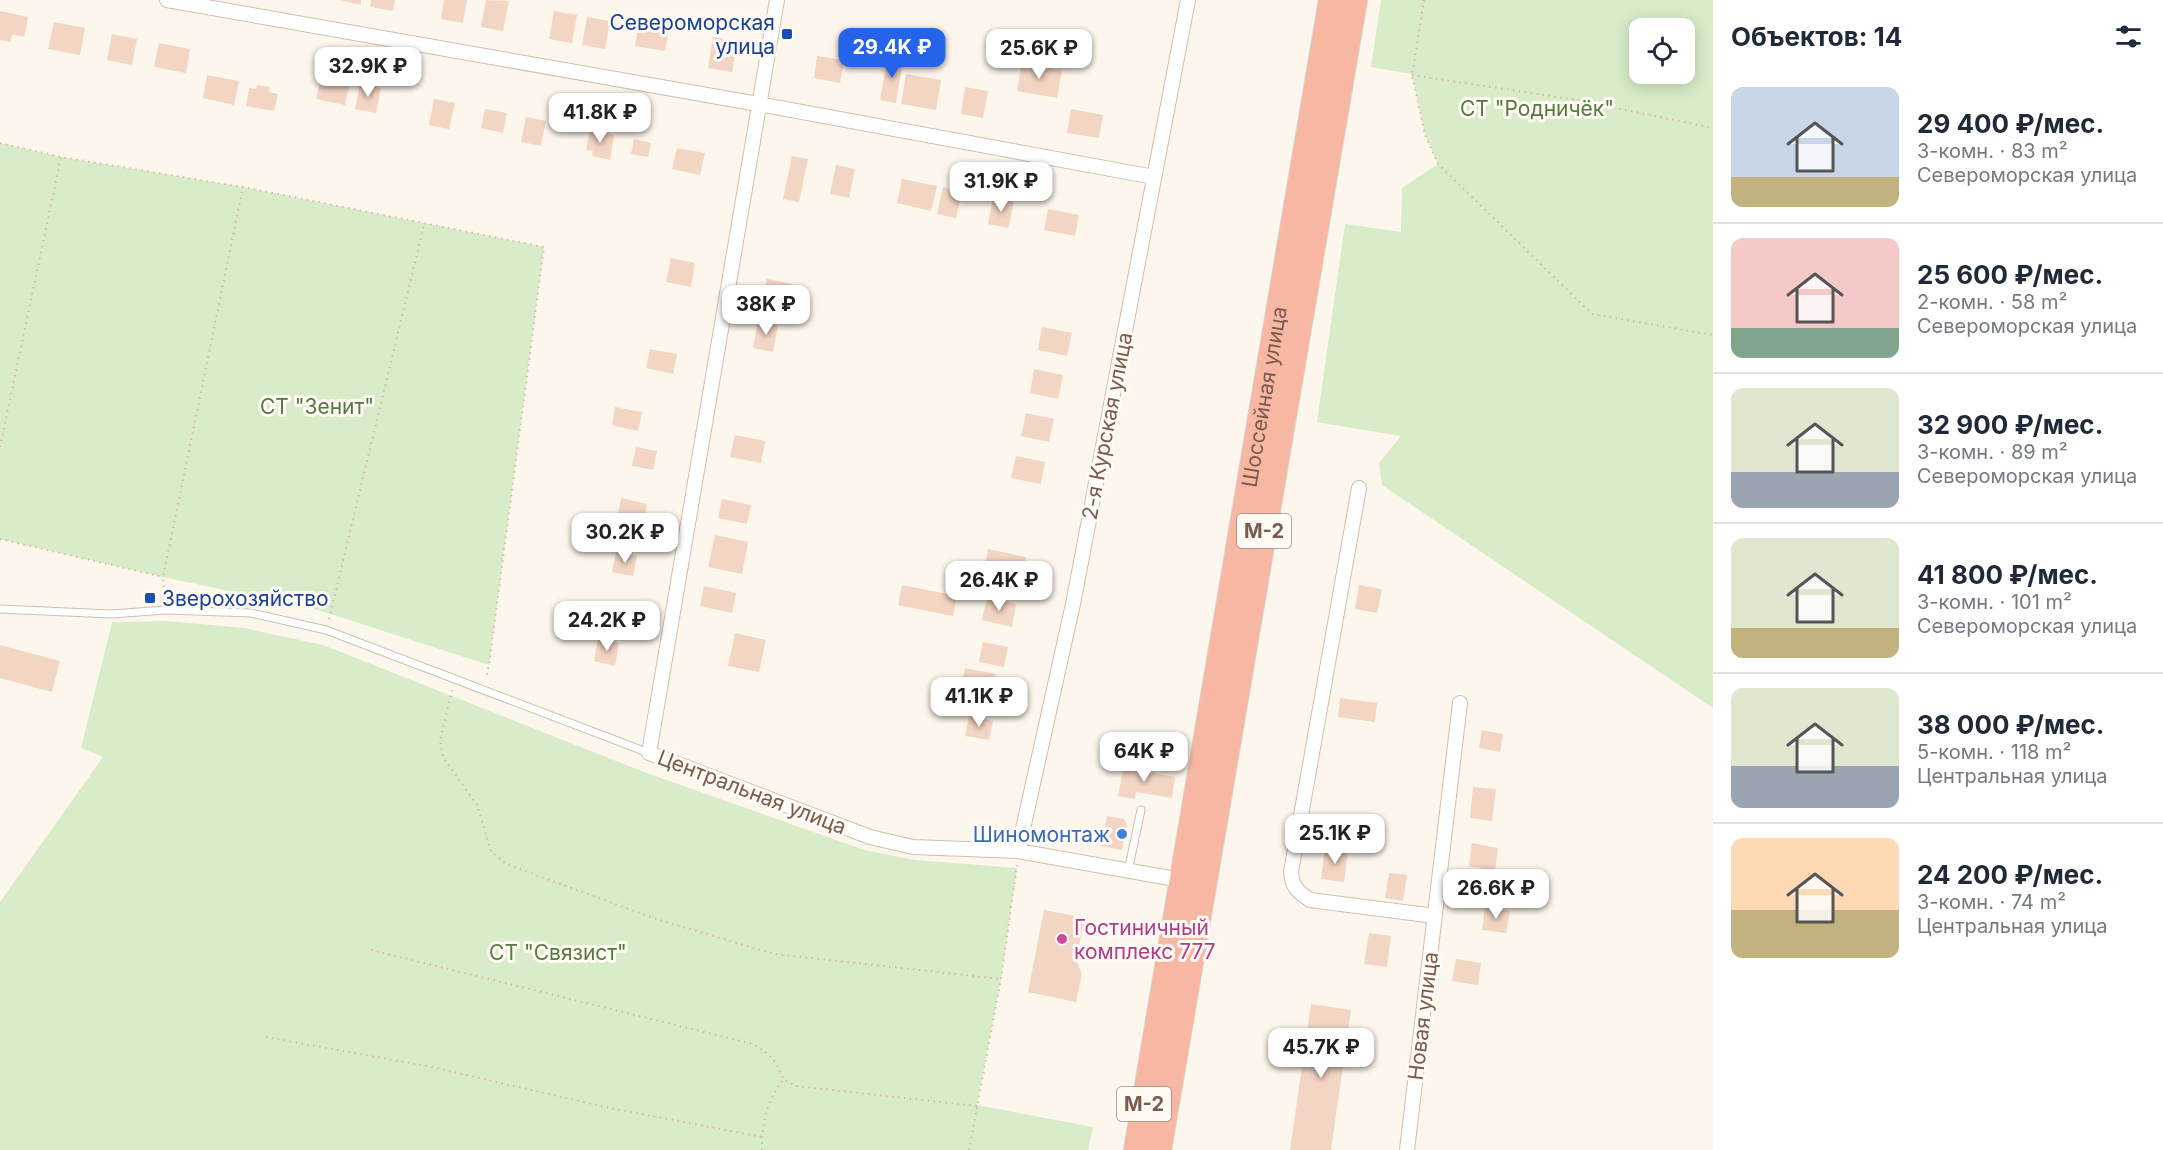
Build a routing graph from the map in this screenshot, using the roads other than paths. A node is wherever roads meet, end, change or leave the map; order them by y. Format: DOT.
graph roads {
  1 [pos="166,0"];
  2 [pos="777,0"];
  3 [pos="1188,0"];
  4 [pos="1332,0"];
  5 [pos="1355,0"];
  6 [pos="758,104"];
  7 [pos="1155,177"];
  8 [pos="1359,488"];
  9 [pos="0,609"];
  10 [pos="1460,703"];
  11 [pos="649,753"];
  12 [pos="1141,810"];
  13 [pos="1018,850"];
  14 [pos="1128,871"];
  15 [pos="1181,880"];
  16 [pos="1435,916"];
  17 [pos="1136,1150"];
  18 [pos="1159,1150"];
  19 [pos="1407,1150"];
  1 -- 6 [label="street"];
  2 -- 6 [label="street, Центральная улица"];
  3 -- 7 [label="street, 2-я Курская улица"];
  4 -- 15 [label="highway, Шоссейная улица / М-2"];
  5 -- 18 [label="highway, Шоссейная улица / М-2"];
  6 -- 7 [label="street"];
  6 -- 11 [label="street, Центральная улица"];
  7 -- 13 [label="street, 2-я Курская улица"];
  8 -- 16 [label="street"];
  9 -- 11 [label="lane"];
  10 -- 16 [label="street, Новая улица"];
  11 -- 13 [label="street, Центральная улица"];
  12 -- 14 [label="lane"];
  13 -- 14 [label="street, Центральная улица"];
  14 -- 15 [label="street, Центральная улица"];
  15 -- 17 [label="highway, Шоссейная улица / М-2"];
  16 -- 19 [label="street, Новая улица"];
}
